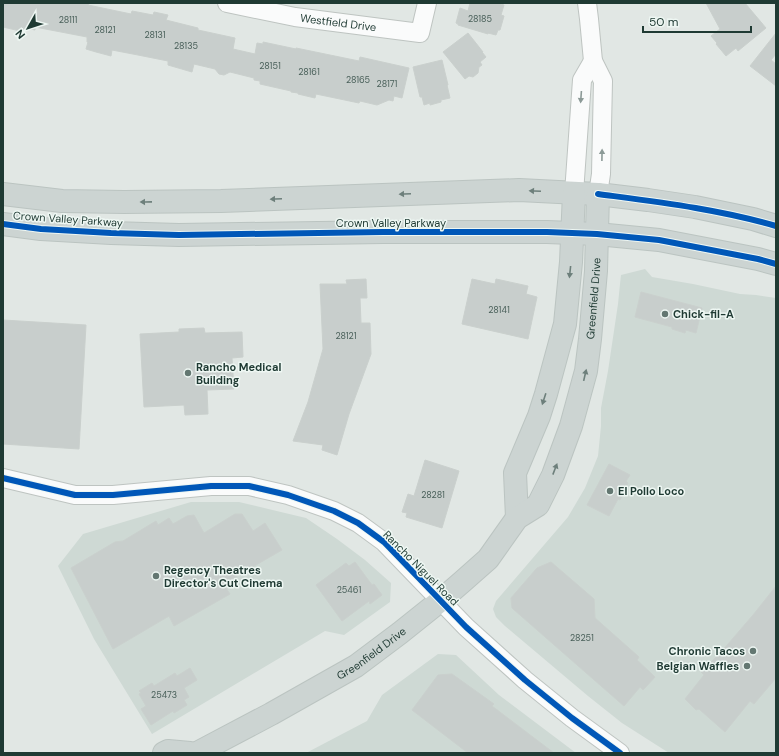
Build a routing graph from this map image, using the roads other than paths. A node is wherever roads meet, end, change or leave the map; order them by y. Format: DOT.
graph roads {
  1 [pos="227,3"];
  2 [pos="427,3"];
  3 [pos="586,3"];
  4 [pos="296,10"];
  5 [pos="593,61"];
  6 [pos="574,193"];
  7 [pos="3,194"];
  8 [pos="598,194"];
  9 [pos="3,224"];
  10 [pos="776,226"];
  11 [pos="573,233"];
  12 [pos="597,234"];
  13 [pos="776,264"];
  14 [pos="3,478"];
  15 [pos="517,518"];
  16 [pos="440,601"];
  17 [pos="164,753"];
  18 [pos="190,753"];
  19 [pos="197,753"];
  20 [pos="620,753"];
  1 -- 4 [label="street, Westfield Drive"];
  2 -- 4 [label="street, Westfield Drive"];
  3 -- 5 [label="street, Greenfield Drive"];
  5 -- 6 [label="street, one-way"];
  8 -- 5 [label="street, Greenfield Drive, one-way"];
  6 -- 7 [label="main road, Crown Valley Parkway, one-way"];
  6 -- 8 [label="main road, Crown Valley Parkway"];
  6 -- 11 [label="main road"];
  8 -- 10 [label="main road, Crown Valley Parkway"];
  8 -- 12 [label="main road, Greenfield Drive"];
  9 -- 11 [label="main road, Crown Valley Parkway"];
  11 -- 12 [label="main road, Crown Valley Parkway"];
  11 -- 15 [label="main road, one-way"];
  12 -- 13 [label="main road, Crown Valley Parkway"];
  15 -- 12 [label="main road, Greenfield Drive, one-way"];
  14 -- 16 [label="street, Rancho Niguel Road"];
  15 -- 16 [label="main road, Greenfield Drive"];
  16 -- 19 [label="main road, Greenfield Drive"];
  16 -- 20 [label="street, Rancho Niguel Road"];
  17 -- 18 [label="main road"];
}
